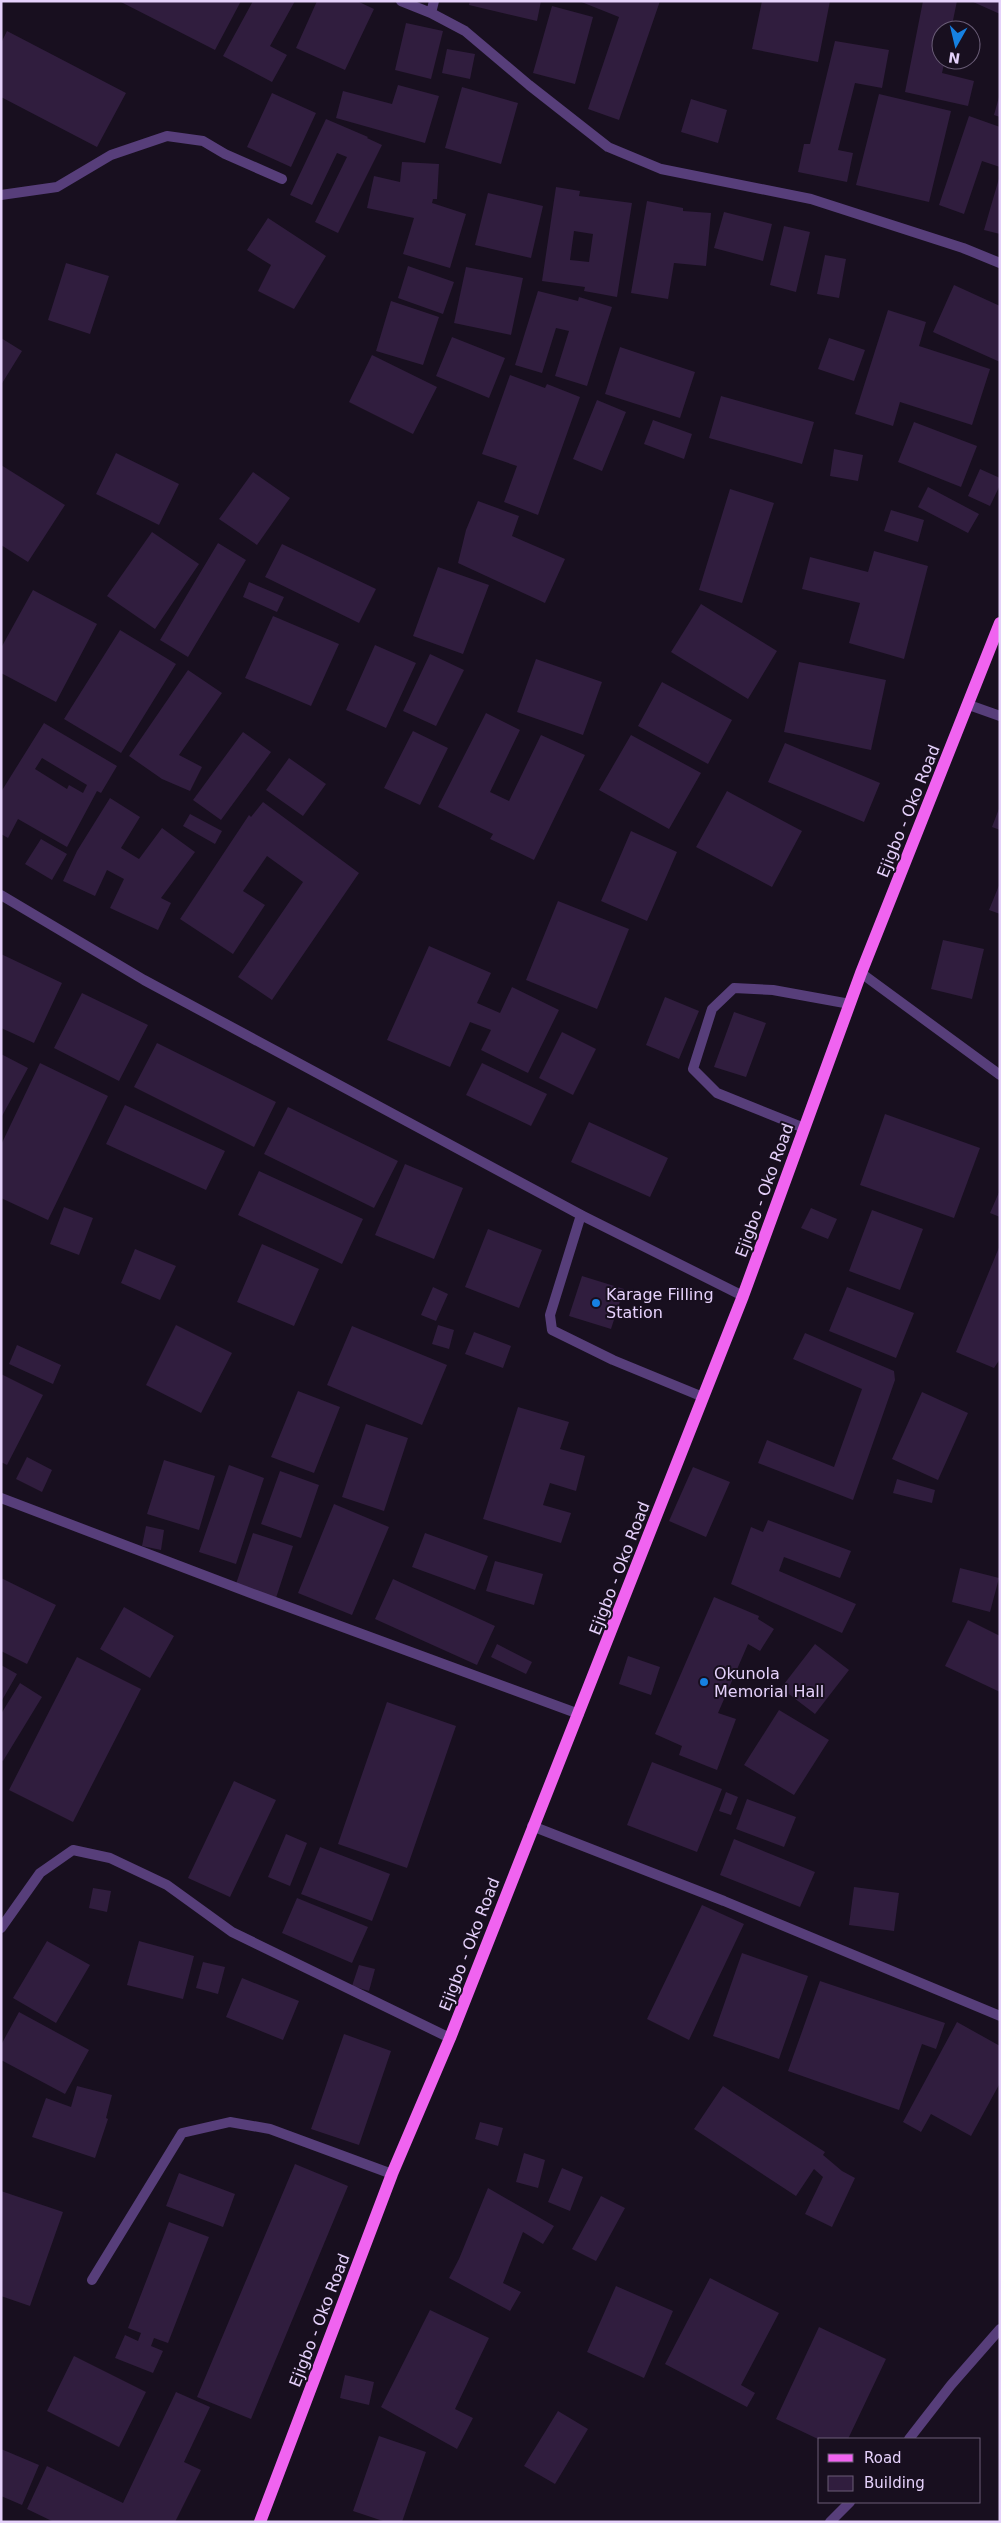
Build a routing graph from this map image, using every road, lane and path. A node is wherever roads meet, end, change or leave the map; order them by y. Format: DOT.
graph roads {
  1 [pos="401,1"];
  2 [pos="434,1"];
  3 [pos="431,13"];
  4 [pos="282,179"];
  5 [pos="1,195"];
  6 [pos="1000,263"];
  7 [pos="1000,623"];
  8 [pos="969,705"];
  9 [pos="1000,716"];
  10 [pos="1,895"];
  11 [pos="861,973"];
  12 [pos="850,1004"];
  13 [pos="1000,1075"];
  14 [pos="804,1128"];
  15 [pos="582,1215"];
  16 [pos="743,1296"];
  17 [pos="703,1397"];
  18 [pos="1,1498"];
  19 [pos="579,1714"];
  20 [pos="532,1826"];
  21 [pos="1,1928"];
  22 [pos="1000,2016"];
  23 [pos="450,2038"];
  24 [pos="392,2174"];
  25 [pos="92,2280"];
  26 [pos="1000,2329"];
  27 [pos="910,2438"];
  28 [pos="849,2503"];
  29 [pos="260,2522"];
  30 [pos="830,2522"];
  1 -- 3 [label="street"];
  2 -- 3 [label="street"];
  3 -- 6 [label="street"];
  4 -- 5 [label="street"];
  7 -- 8 [label="main road, Ejigbo - Oko Road"];
  8 -- 9 [label="street"];
  8 -- 11 [label="main road, Ejigbo - Oko Road"];
  10 -- 15 [label="street"];
  11 -- 12 [label="main road, Ejigbo - Oko Road"];
  11 -- 13 [label="street"];
  12 -- 14 [label="main road, Ejigbo - Oko Road"];
  12 -- 14 [label="street"];
  14 -- 16 [label="main road, Ejigbo - Oko Road"];
  15 -- 16 [label="street"];
  15 -- 17 [label="street"];
  16 -- 17 [label="main road, Ejigbo - Oko Road"];
  17 -- 19 [label="main road, Ejigbo - Oko Road"];
  18 -- 19 [label="street"];
  19 -- 20 [label="main road, Ejigbo - Oko Road"];
  20 -- 22 [label="street"];
  20 -- 23 [label="main road, Ejigbo - Oko Road"];
  21 -- 23 [label="street"];
  23 -- 24 [label="main road, Ejigbo - Oko Road"];
  24 -- 25 [label="street"];
  24 -- 29 [label="main road, Ejigbo - Oko Road"];
  26 -- 27 [label="street"];
  28 -- 30 [label="street"];
}
